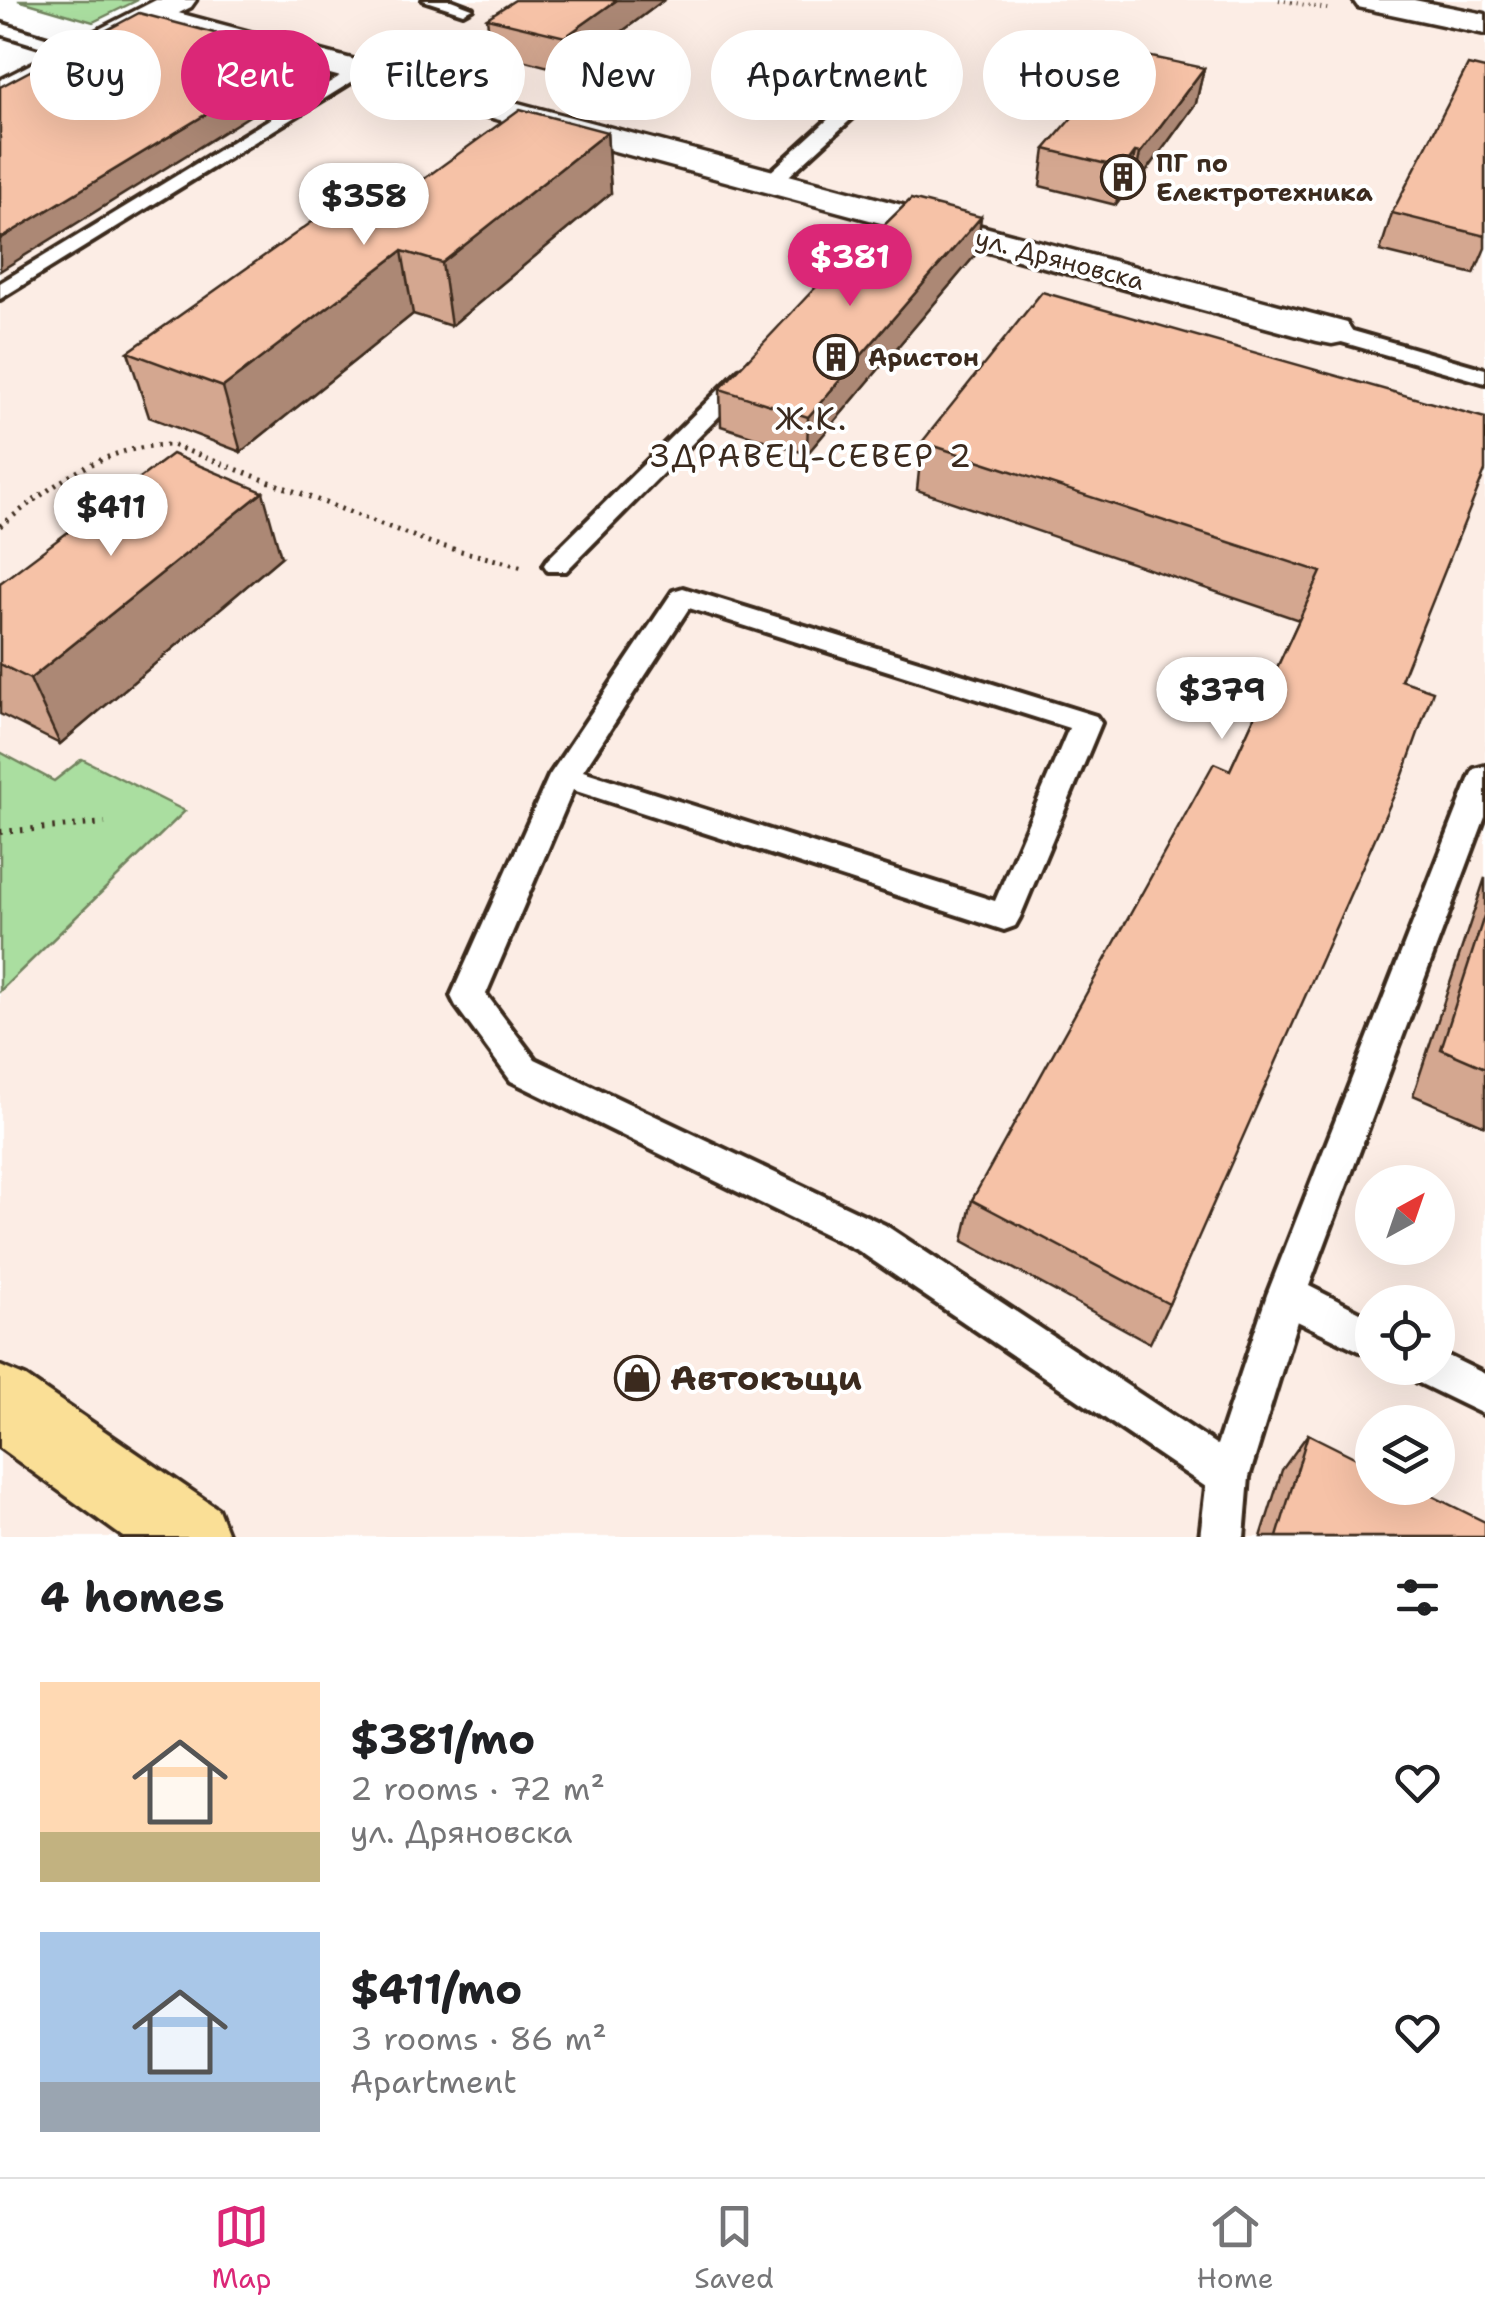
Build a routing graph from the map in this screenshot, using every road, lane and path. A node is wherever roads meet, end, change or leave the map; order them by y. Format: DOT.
graph roads {
  1 [pos="431,0"];
  2 [pos="1381,1"];
  3 [pos="165,8"];
  4 [pos="463,8"];
  5 [pos="1485,24"];
  6 [pos="0,28"];
  7 [pos="122,30"];
  8 [pos="30,38"];
  9 [pos="350,70"];
  10 [pos="350,75"];
  11 [pos="30,78"];
  12 [pos="0,93"];
  13 [pos="525,116"];
  14 [pos="839,120"];
  15 [pos="772,181"];
  16 [pos="0,292"];
  17 [pos="1332,332"];
  18 [pos="765,356"];
  19 [pos="1485,376"];
  20 [pos="0,526"];
  21 [pos="557,565"];
  22 [pos="564,776"];
  23 [pos="1485,777"];
  24 [pos="105,823"];
  25 [pos="0,832"];
  26 [pos="1286,1295"];
  27 [pos="1355,1330"];
  28 [pos="1455,1380"];
  29 [pos="1485,1394"];
  30 [pos="0,1403"];
  31 [pos="1228,1476"];
  32 [pos="190,1537"];
  33 [pos="1222,1537"];
  1 -- 4 [label="lane"];
  2 -- 5 [label="street"];
  3 -- 7 [label="street"];
  3 -- 9 [label="street, ул. Дряновска"];
  6 -- 8 [label="lane"];
  10 -- 16 [label="lane"];
  11 -- 12 [label="street"];
  13 -- 15 [label="street, ул. Дряновска"];
  14 -- 15 [label="lane"];
  15 -- 17 [label="street, ул. Дряновска"];
  17 -- 19 [label="lane"];
  18 -- 21 [label="lane"];
  20 -- 21 [label="path"];
  22 -- 22 [label="lane"];
  22 -- 31 [label="lane"];
  23 -- 26 [label="lane"];
  24 -- 25 [label="path"];
  26 -- 27 [label="lane"];
  26 -- 31 [label="lane"];
  28 -- 29 [label="lane"];
  30 -- 32 [label="main road"];
  31 -- 33 [label="lane"];
}
